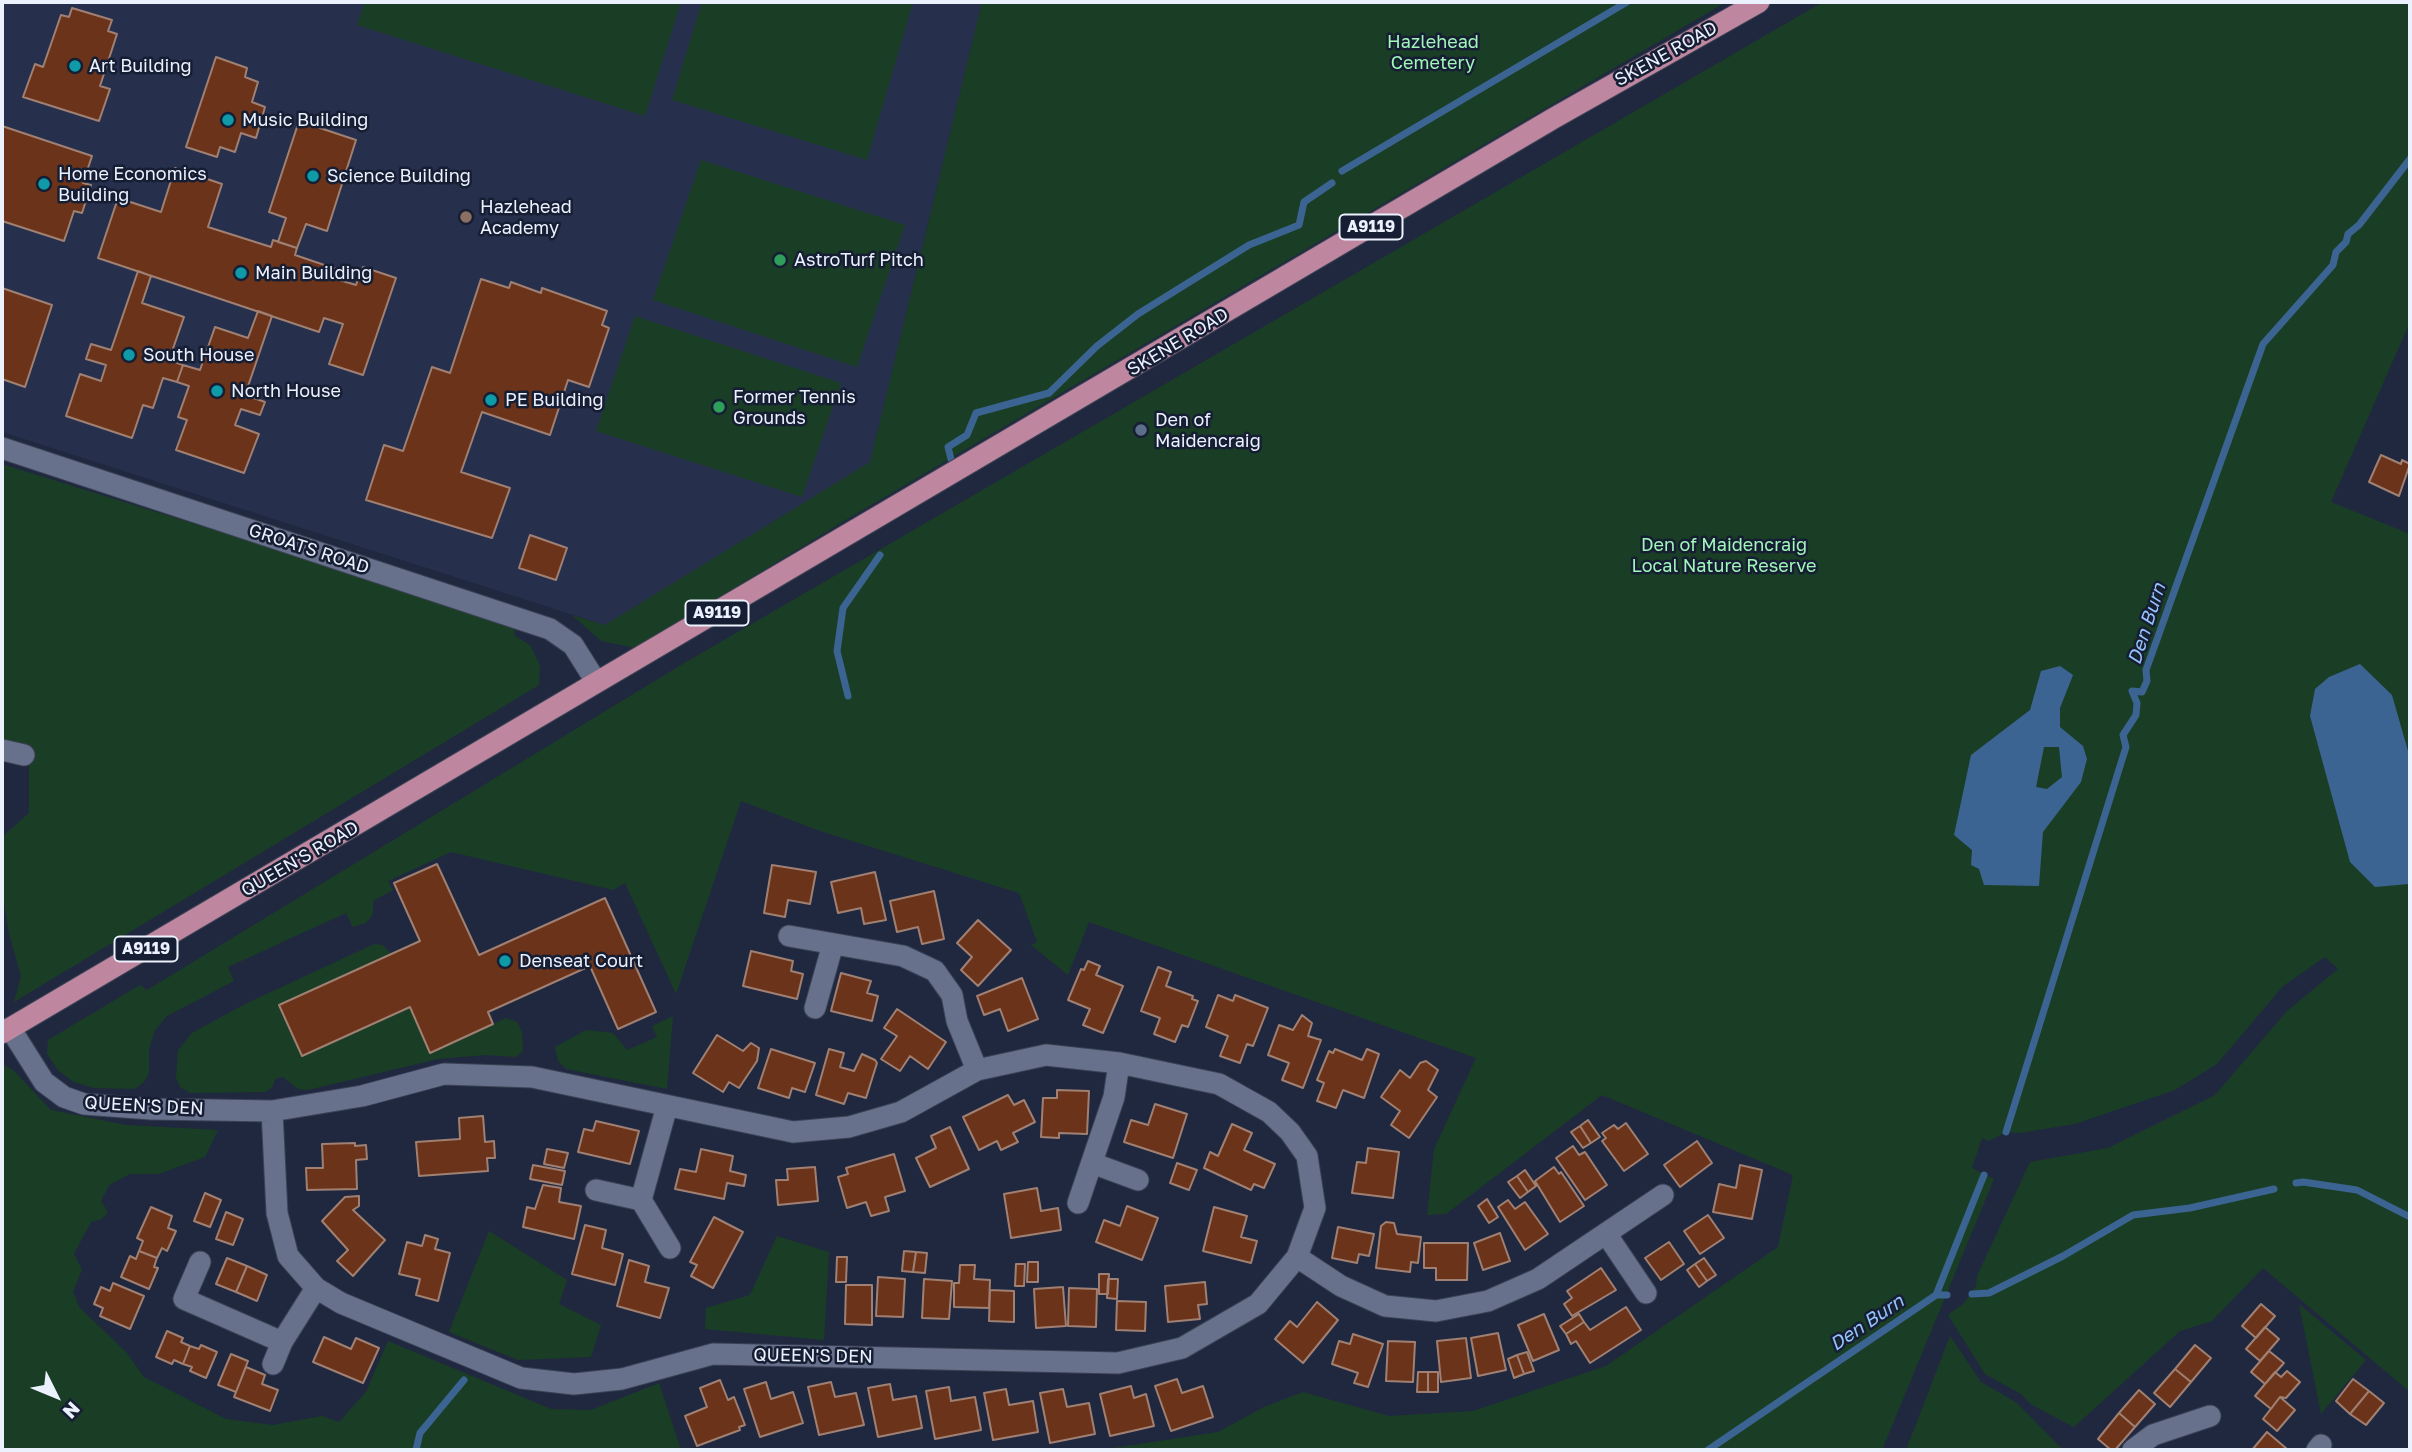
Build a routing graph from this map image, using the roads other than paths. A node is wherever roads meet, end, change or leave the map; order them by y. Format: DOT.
graph roads {
  1 [pos="1759,2"];
  2 [pos="2,448"];
  3 [pos="595,680"];
  4 [pos="2,750"];
  5 [pos="24,755"];
  6 [pos="789,936"];
  7 [pos="833,944"];
  8 [pos="815,1008"];
  9 [pos="6,1030"];
  10 [pos="1119,1063"];
  11 [pos="977,1070"];
  12 [pos="667,1106"];
  13 [pos="272,1111"];
  14 [pos="1092,1163"];
  15 [pos="1138,1180"];
  16 [pos="596,1190"];
  17 [pos="1663,1195"];
  18 [pos="641,1200"];
  19 [pos="1078,1203"];
  20 [pos="1606,1235"];
  21 [pos="670,1248"];
  22 [pos="1297,1257"];
  23 [pos="200,1262"];
  24 [pos="316,1288"];
  25 [pos="1646,1293"];
  26 [pos="282,1342"];
  27 [pos="272,1364"];
  28 [pos="2210,1416"];
  29 [pos="2133,1450"];
  1 -- 3 [label="main road, SKENE ROAD / A9119"];
  2 -- 3 [label="street, GROATS ROAD"];
  3 -- 9 [label="main road, QUEEN'S ROAD / A9119"];
  4 -- 5 [label="street"];
  6 -- 7 [label="street"];
  7 -- 8 [label="street"];
  7 -- 11 [label="street"];
  9 -- 13 [label="street, QUEEN'S DEN"];
  10 -- 11 [label="street, QUEEN'S DEN"];
  10 -- 14 [label="street"];
  10 -- 22 [label="street, QUEEN'S DEN"];
  11 -- 12 [label="street, QUEEN'S DEN"];
  12 -- 13 [label="street, QUEEN'S DEN"];
  12 -- 18 [label="street"];
  13 -- 24 [label="street, QUEEN'S DEN"];
  14 -- 15 [label="street"];
  14 -- 19 [label="street"];
  16 -- 18 [label="street"];
  17 -- 20 [label="street"];
  18 -- 21 [label="street"];
  20 -- 22 [label="street"];
  20 -- 25 [label="street"];
  22 -- 24 [label="street, QUEEN'S DEN"];
  23 -- 26 [label="street"];
  24 -- 26 [label="street"];
  26 -- 27 [label="street"];
  28 -- 29 [label="street"];
}
